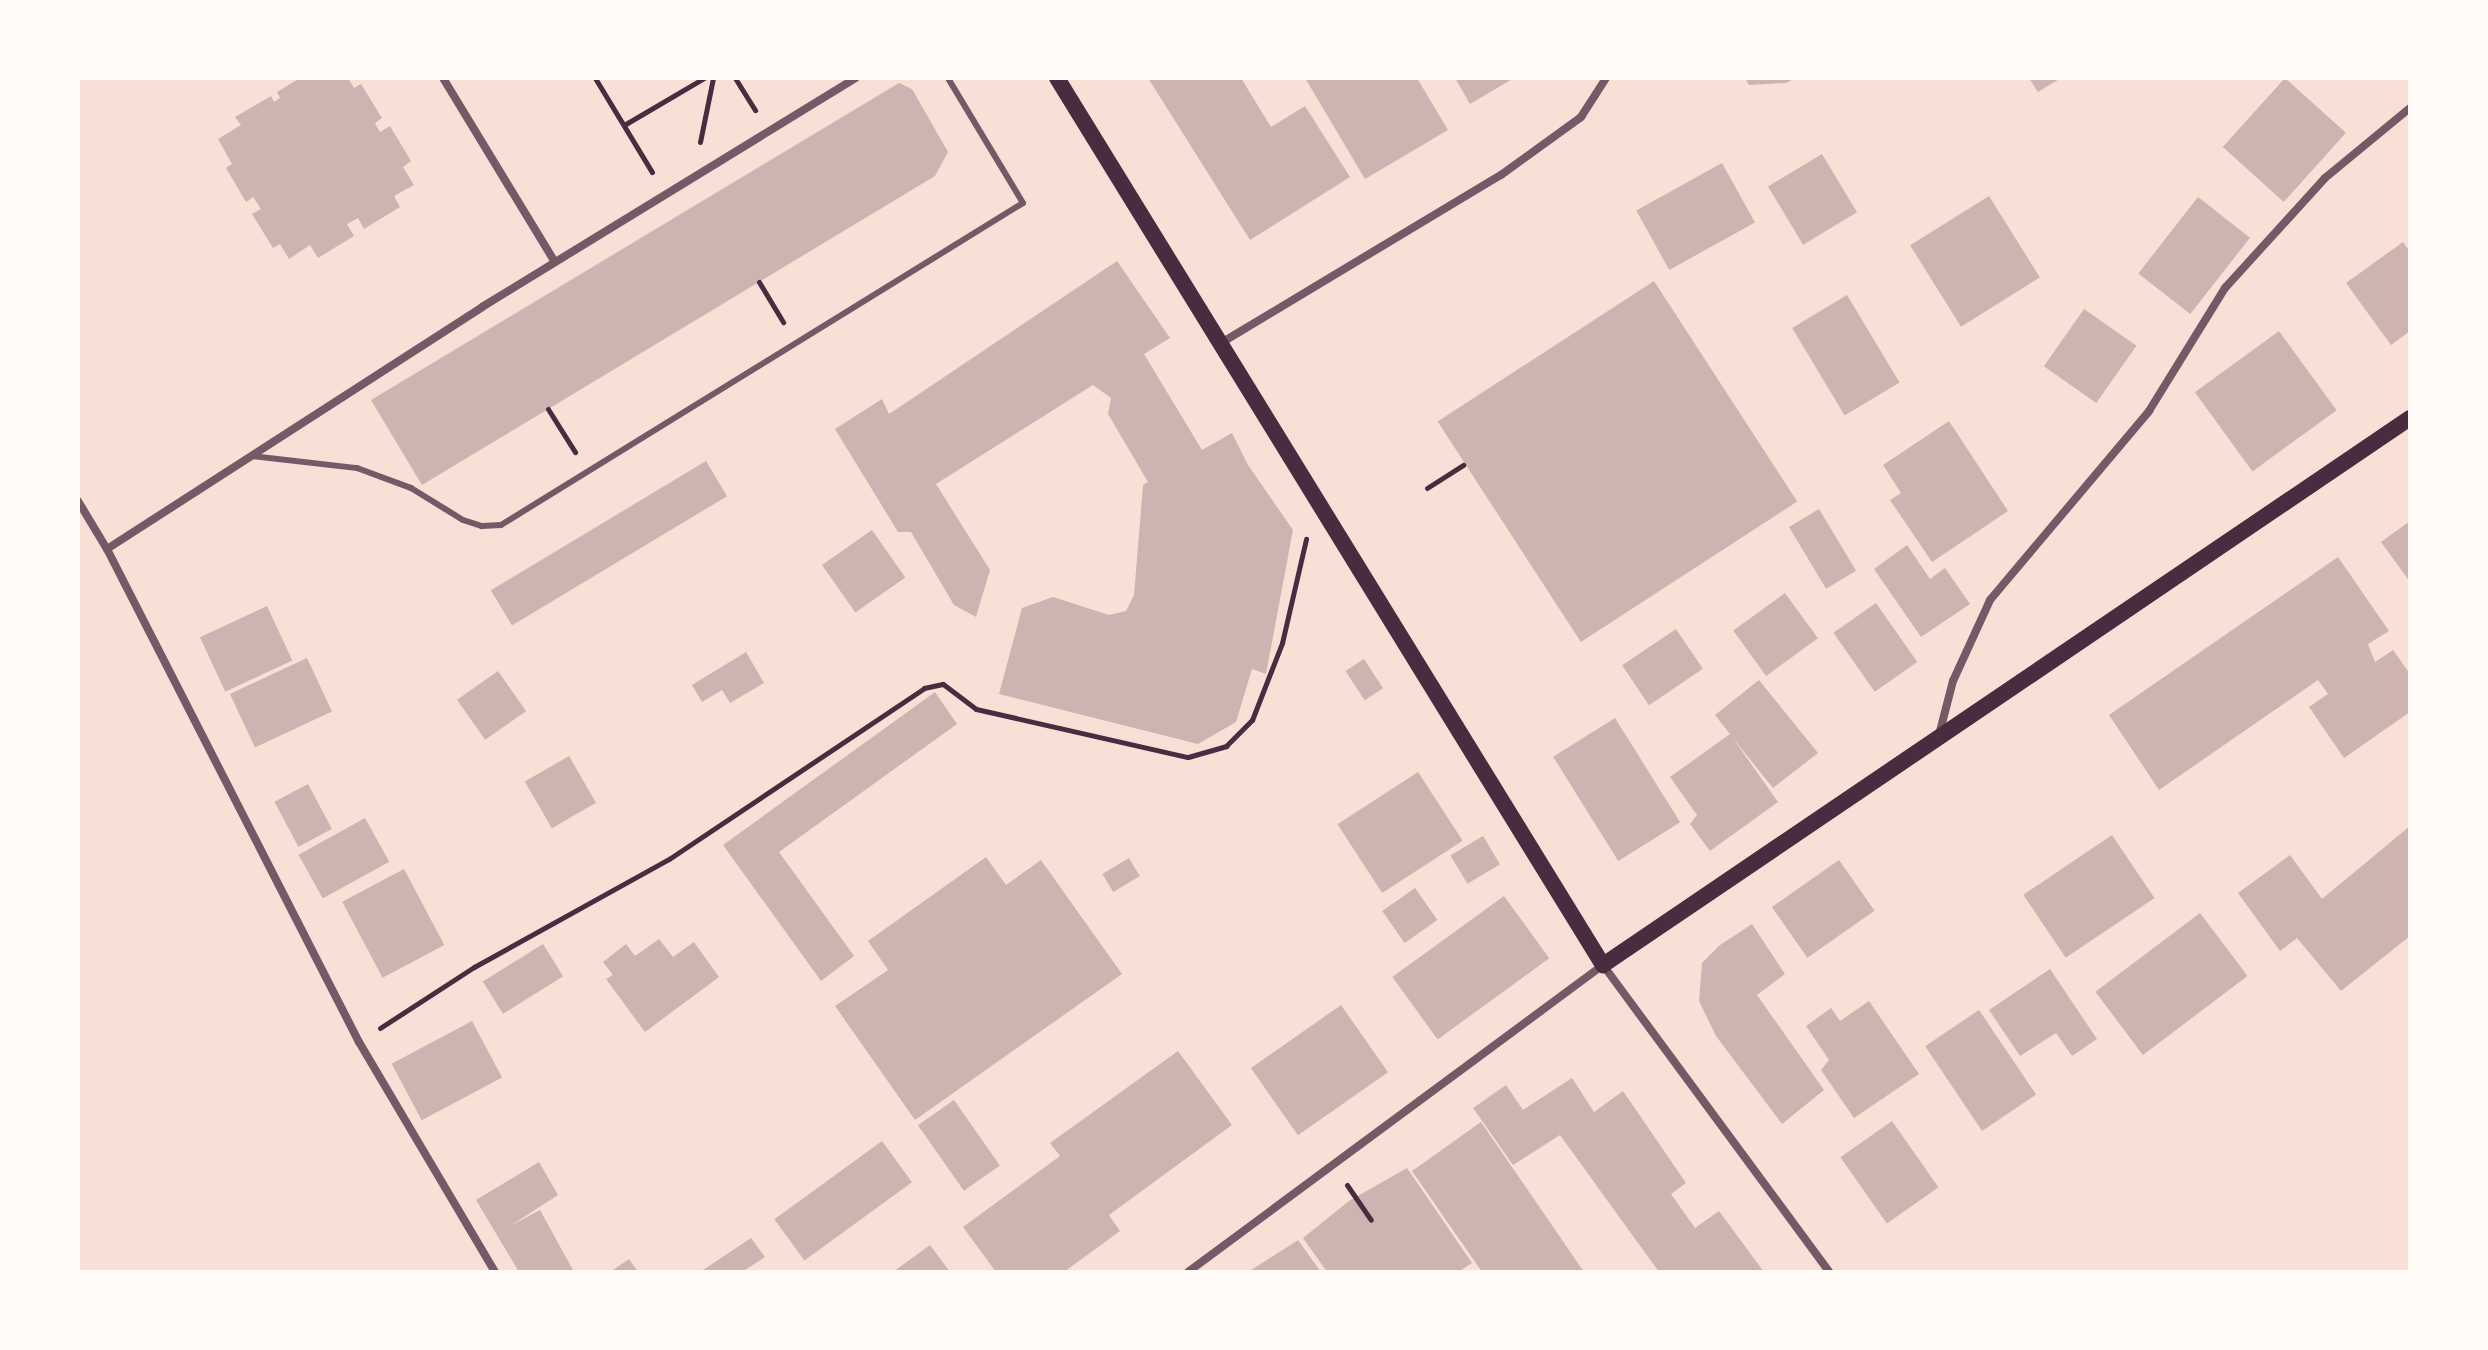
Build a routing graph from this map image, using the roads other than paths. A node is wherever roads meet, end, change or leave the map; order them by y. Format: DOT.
graph roads {
  1 [pos="443,78"];
  2 [pos="855,78"];
  3 [pos="948,78"];
  4 [pos="1057,78"];
  5 [pos="1606,78"];
  6 [pos="2410,108"];
  7 [pos="555,262"];
  8 [pos="1221,343"];
  9 [pos="2410,418"];
  10 [pos="251,456"];
  11 [pos="78,501"];
  12 [pos="107,549"];
  13 [pos="1938,737"];
  14 [pos="1603,965"];
  15 [pos="495,1272"];
  16 [pos="1188,1272"];
  17 [pos="1829,1272"];
  1 -- 7 [label="street"];
  2 -- 7 [label="street"];
  3 -- 10 [label="lane"];
  4 -- 8 [label="main road"];
  5 -- 8 [label="street"];
  6 -- 13 [label="street"];
  7 -- 10 [label="street"];
  8 -- 14 [label="main road"];
  9 -- 13 [label="main road"];
  10 -- 12 [label="street"];
  11 -- 12 [label="street"];
  12 -- 15 [label="street"];
  13 -- 14 [label="main road"];
  14 -- 16 [label="street"];
  14 -- 17 [label="street"];
}
